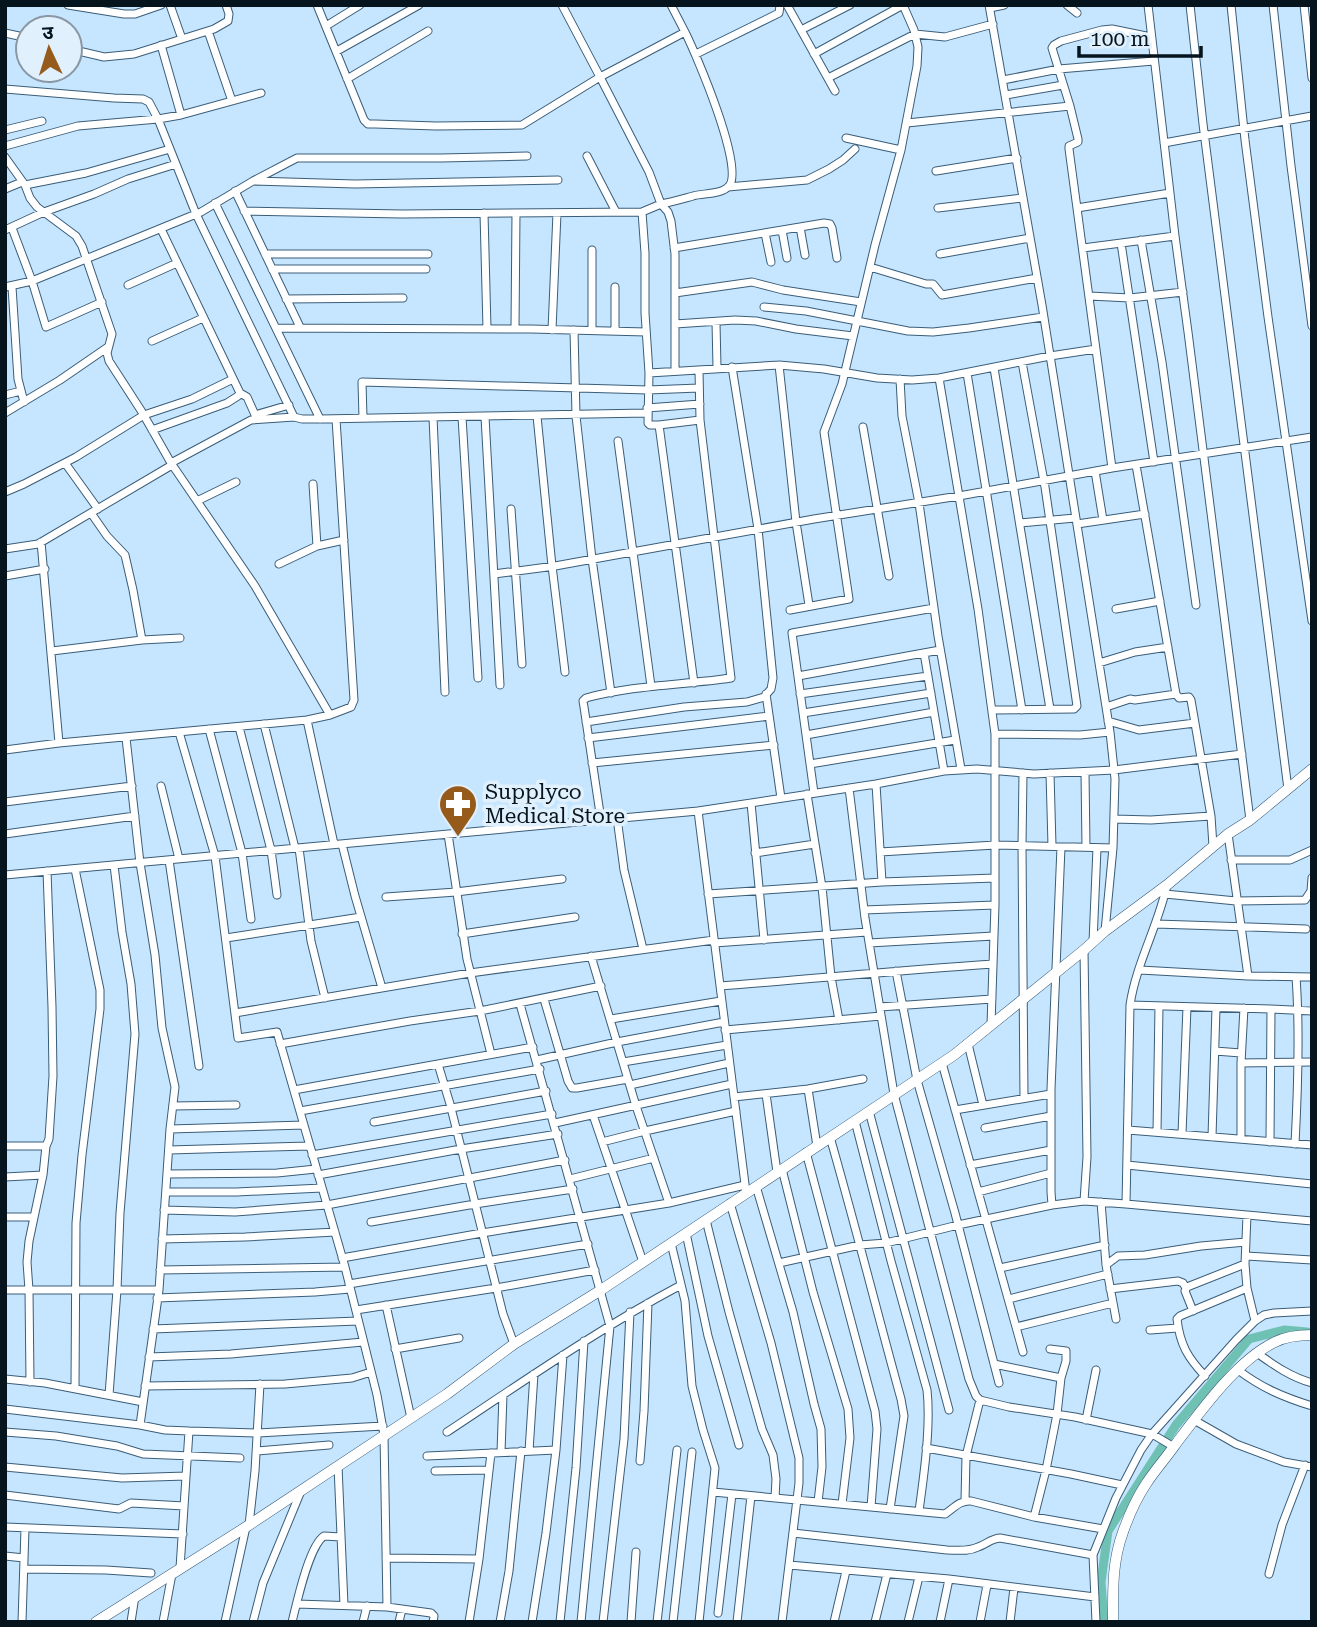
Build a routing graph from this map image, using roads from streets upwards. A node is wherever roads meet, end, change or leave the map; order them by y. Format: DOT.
graph roads {
  1 [pos="68,5"];
  2 [pos="160,5"];
  3 [pos="170,5"];
  4 [pos="226,5"];
  5 [pos="317,5"];
  6 [pos="360,5"];
  7 [pos="419,5"];
  8 [pos="562,5"];
  9 [pos="671,5"];
  10 [pos="850,5"];
  11 [pos="1004,5"];
  12 [pos="1067,5"];
  13 [pos="1148,5"];
  14 [pos="1190,5"];
  15 [pos="1231,5"];
  16 [pos="1273,5"];
  17 [pos="1304,5"];
  18 [pos="783,6"];
  19 [pos="990,7"];
  20 [pos="1077,13"];
  21 [pos="993,24"];
  22 [pos="326,26"];
  23 [pos="801,30"];
  24 [pos="208,31"];
  25 [pos="428,31"];
  26 [pos="685,32"];
  27 [pos="915,34"];
  28 [pos="1151,37"];
  29 [pos="182,39"];
  30 [pos="161,45"];
  31 [pos="337,51"];
  32 [pos="84,52"];
  33 [pos="696,54"];
  34 [pos="814,54"];
  35 [pos="1154,61"];
  36 [pos="1059,69"];
  37 [pos="600,76"];
  38 [pos="828,78"];
  39 [pos="1312,78"];
  40 [pos="347,79"];
  41 [pos="1003,80"];
  42 [pos="1063,85"];
  43 [pos="5,89"];
  44 [pos="835,92"];
  45 [pos="261,93"];
  46 [pos="1006,95"];
  47 [pos="232,101"];
  48 [pos="1070,106"];
  49 [pos="1009,113"];
  50 [pos="181,115"];
  51 [pos="1312,116"];
  52 [pos="159,119"];
  53 [pos="42,121"];
  54 [pos="1286,121"];
  55 [pos="907,123"];
  56 [pos="1244,129"];
  57 [pos="5,130"];
  58 [pos="1204,135"];
  59 [pos="846,138"];
  60 [pos="1164,143"];
  61 [pos="5,146"];
  62 [pos="170,149"];
  63 [pos="855,149"];
  64 [pos="901,150"];
  65 [pos="527,156"];
  66 [pos="587,156"];
  67 [pos="5,157"];
  68 [pos="1017,158"];
  69 [pos="176,164"];
  70 [pos="936,171"];
  71 [pos="558,180"];
  72 [pos="253,181"];
  73 [pos="23,184"];
  74 [pos="728,187"];
  75 [pos="5,189"];
  76 [pos="235,191"];
  77 [pos="1170,193"];
  78 [pos="1023,198"];
  79 [pos="215,203"];
  80 [pos="661,205"];
  81 [pos="938,208"];
  82 [pos="1077,208"];
  83 [pos="244,211"];
  84 [pos="44,212"];
  85 [pos="616,212"];
  86 [pos="642,212"];
  87 [pos="484,213"];
  88 [pos="516,213"];
  89 [pos="557,213"];
  90 [pos="196,214"];
  91 [pos="800,227"];
  92 [pos="8,229"];
  93 [pos="161,229"];
  94 [pos="782,230"];
  95 [pos="765,233"];
  96 [pos="1175,236"];
  97 [pos="1030,238"];
  98 [pos="1141,240"];
  99 [pos="1121,243"];
  100 [pos="674,248"];
  101 [pos="1083,248"];
  102 [pos="592,250"];
  103 [pos="265,254"];
  104 [pos="428,254"];
  105 [pos="940,254"];
  106 [pos="805,255"];
  107 [pos="87,258"];
  108 [pos="787,258"];
  109 [pos="837,258"];
  110 [pos="771,262"];
  111 [pos="177,263"];
  112 [pos="870,267"];
  113 [pos="272,269"];
  114 [pos="426,270"];
  115 [pos="1037,278"];
  116 [pos="32,281"];
  117 [pos="128,285"];
  118 [pos="9,287"];
  119 [pos="615,287"];
  120 [pos="675,292"];
  121 [pos="1183,292"];
  122 [pos="1151,295"];
  123 [pos="1089,296"];
  124 [pos="403,298"];
  125 [pos="1130,298"];
  126 [pos="286,299"];
  127 [pos="102,302"];
  128 [pos="861,302"];
  129 [pos="764,307"];
  130 [pos="1043,317"];
  131 [pos="203,318"];
  132 [pos="856,321"];
  133 [pos="716,322"];
  134 [pos="675,324"];
  135 [pos="1312,326"];
  136 [pos="300,327"];
  137 [pos="276,328"];
  138 [pos="487,329"];
  139 [pos="515,329"];
  140 [pos="552,330"];
  141 [pos="575,330"];
  142 [pos="592,330"];
  143 [pos="615,331"];
  144 [pos="646,332"];
  145 [pos="853,336"];
  146 [pos="152,341"];
  147 [pos="109,346"];
  148 [pos="1096,349"];
  149 [pos="1049,356"];
  150 [pos="1022,362"];
  151 [pos="779,365"];
  152 [pos="732,367"];
  153 [pos="717,368"];
  154 [pos="994,368"];
  155 [pos="699,370"];
  156 [pos="675,371"];
  157 [pos="649,373"];
  158 [pos="844,373"];
  159 [pos="967,373"];
  160 [pos="939,378"];
  161 [pos="233,379"];
  162 [pos="900,379"];
  163 [pos="576,388"];
  164 [pos="699,388"];
  165 [pos="648,390"];
  166 [pos="21,391"];
  167 [pos="240,393"];
  168 [pos="5,395"];
  169 [pos="24,402"];
  170 [pos="700,404"];
  171 [pos="289,405"];
  172 [pos="647,411"];
  173 [pos="5,413"];
  174 [pos="144,415"];
  175 [pos="537,416"];
  176 [pos="576,416"];
  177 [pos="294,417"];
  178 [pos="433,417"];
  179 [pos="462,417"];
  180 [pos="485,417"];
  181 [pos="256,418"];
  182 [pos="363,418"];
  183 [pos="320,419"];
  184 [pos="337,419"];
  185 [pos="700,420"];
  186 [pos="659,425"];
  187 [pos="863,427"];
  188 [pos="152,430"];
  189 [pos="1312,437"];
  190 [pos="618,441"];
  191 [pos="1285,441"];
  192 [pos="1244,447"];
  193 [pos="1204,454"];
  194 [pos="1176,458"];
  195 [pos="1154,462"];
  196 [pos="65,463"];
  197 [pos="171,464"];
  198 [pos="1136,465"];
  199 [pos="1112,468"];
  200 [pos="1095,471"];
  201 [pos="1068,476"];
  202 [pos="1043,481"];
  203 [pos="236,482"];
  204 [pos="313,484"];
  205 [pos="1014,486"];
  206 [pos="988,491"];
  207 [pos="5,492"];
  208 [pos="959,496"];
  209 [pos="197,502"];
  210 [pos="919,502"];
  211 [pos="511,509"];
  212 [pos="877,509"];
  213 [pos="94,511"];
  214 [pos="1145,514"];
  215 [pos="838,515"];
  216 [pos="1049,519"];
  217 [pos="1103,520"];
  218 [pos="1076,521"];
  219 [pos="796,522"];
  220 [pos="1020,523"];
  221 [pos="758,529"];
  222 [pos="715,537"];
  223 [pos="344,540"];
  224 [pos="41,541"];
  225 [pos="676,544"];
  226 [pos="317,546"];
  227 [pos="5,549"];
  228 [pos="634,552"];
  229 [pos="592,559"];
  230 [pos="279,564"];
  231 [pos="552,566"];
  232 [pos="45,569"];
  233 [pos="515,572"];
  234 [pos="494,574"];
  235 [pos="5,576"];
  236 [pos="889,576"];
  237 [pos="1160,601"];
  238 [pos="808,605"];
  239 [pos="1196,605"];
  240 [pos="934,608"];
  241 [pos="1116,609"];
  242 [pos="790,610"];
  243 [pos="1312,621"];
  244 [pos="180,638"];
  245 [pos="142,640"];
  246 [pos="1168,647"];
  247 [pos="940,650"];
  248 [pos="52,651"];
  249 [pos="924,653"];
  250 [pos="1099,663"];
  251 [pos="522,664"];
  252 [pos="565,672"];
  253 [pos="798,676"];
  254 [pos="928,676"];
  255 [pos="478,678"];
  256 [pos="694,684"];
  257 [pos="500,685"];
  258 [pos="651,687"];
  259 [pos="445,692"];
  260 [pos="611,693"];
  261 [pos="931,693"];
  262 [pos="800,694"];
  263 [pos="1176,694"];
  264 [pos="766,695"];
  265 [pos="1106,707"];
  266 [pos="1050,709"];
  267 [pos="993,710"];
  268 [pos="1023,710"];
  269 [pos="803,712"];
  270 [pos="934,712"];
  271 [pos="330,715"];
  272 [pos="769,716"];
  273 [pos="307,720"];
  274 [pos="1108,721"];
  275 [pos="586,722"];
  276 [pos="1195,723"];
  277 [pos="264,724"];
  278 [pos="239,727"];
  279 [pos="209,729"];
  280 [pos="179,732"];
  281 [pos="1110,732"];
  282 [pos="995,734"];
  283 [pos="806,735"];
  284 [pos="126,738"];
  285 [pos="588,738"];
  286 [pos="956,740"];
  287 [pos="59,743"];
  288 [pos="939,743"];
  289 [pos="774,746"];
  290 [pos="5,750"];
  291 [pos="1242,754"];
  292 [pos="1201,758"];
  293 [pos="592,762"];
  294 [pos="810,764"];
  295 [pos="961,769"];
  296 [pos="1312,769"];
  297 [pos="995,770"];
  298 [pos="1114,770"];
  299 [pos="944,771"];
  300 [pos="1085,772"];
  301 [pos="1050,773"];
  302 [pos="1023,774"];
  303 [pos="876,784"];
  304 [pos="131,786"];
  305 [pos="161,786"];
  306 [pos="849,788"];
  307 [pos="1288,790"];
  308 [pos="811,794"];
  309 [pos="781,798"];
  310 [pos="5,803"];
  311 [pos="751,803"];
  312 [pos="698,810"];
  313 [pos="135,816"];
  314 [pos="1211,816"];
  315 [pos="617,818"];
  316 [pos="1114,819"];
  317 [pos="601,820"];
  318 [pos="1250,820"];
  319 [pos="5,834"];
  320 [pos="448,834"];
  321 [pos="1228,834"];
  322 [pos="338,844"];
  323 [pos="815,844"];
  324 [pos="995,845"];
  325 [pos="1022,846"];
  326 [pos="1052,846"];
  327 [pos="1213,846"];
  328 [pos="1061,847"];
  329 [pos="297,848"];
  330 [pos="1087,848"];
  331 [pos="1097,848"];
  332 [pos="1113,848"];
  333 [pos="271,850"];
  334 [pos="1312,850"];
  335 [pos="880,852"];
  336 [pos="242,853"];
  337 [pos="755,853"];
  338 [pos="215,856"];
  339 [pos="179,859"];
  340 [pos="169,860"];
  341 [pos="1231,860"];
  342 [pos="140,863"];
  343 [pos="114,865"];
  344 [pos="75,869"];
  345 [pos="47,871"];
  346 [pos="5,875"];
  347 [pos="995,878"];
  348 [pos="1312,878"];
  349 [pos="562,879"];
  350 [pos="882,882"];
  351 [pos="861,884"];
  352 [pos="822,887"];
  353 [pos="1166,890"];
  354 [pos="758,891"];
  355 [pos="456,892"];
  356 [pos="708,894"];
  357 [pos="277,895"];
  358 [pos="386,897"];
  359 [pos="1236,901"];
  360 [pos="995,905"];
  361 [pos="864,910"];
  362 [pos="361,917"];
  363 [pos="575,917"];
  364 [pos="251,919"];
  365 [pos="1156,924"];
  366 [pos="309,925"];
  367 [pos="1240,926"];
  368 [pos="1306,929"];
  369 [pos="1105,931"];
  370 [pos="867,932"];
  371 [pos="462,934"];
  372 [pos="826,935"];
  373 [pos="994,936"];
  374 [pos="226,939"];
  375 [pos="764,940"];
  376 [pos="714,942"];
  377 [pos="1093,942"];
  378 [pos="869,943"];
  379 [pos="643,949"];
  380 [pos="1084,950"];
  381 [pos="591,956"];
  382 [pos="993,964"];
  383 [pos="1140,970"];
  384 [pos="896,971"];
  385 [pos="470,972"];
  386 [pos="874,972"];
  387 [pos="1055,974"];
  388 [pos="1248,976"];
  389 [pos="831,977"];
  390 [pos="1296,977"];
  391 [pos="1312,977"];
  392 [pos="601,986"];
  393 [pos="720,986"];
  394 [pos="382,988"];
  395 [pos="325,998"];
  396 [pos="544,999"];
  397 [pos="992,999"];
  398 [pos="1023,999"];
  399 [pos="722,1001"];
  400 [pos="520,1004"];
  401 [pos="901,1005"];
  402 [pos="1130,1005"];
  403 [pos="1159,1006"];
  404 [pos="880,1007"];
  405 [pos="1187,1007"];
  406 [pos="1216,1008"];
  407 [pos="1244,1008"];
  408 [pos="1271,1009"];
  409 [pos="480,1011"];
  410 [pos="1299,1011"];
  411 [pos="1312,1011"];
  412 [pos="235,1013"];
  413 [pos="881,1016"];
  414 [pos="611,1019"];
  415 [pos="839,1020"];
  416 [pos="992,1025"];
  417 [pos="725,1026"];
  418 [pos="617,1042"];
  419 [pos="281,1044"];
  420 [pos="968,1044"];
  421 [pos="727,1045"];
  422 [pos="533,1047"];
  423 [pos="1215,1051"];
  424 [pos="1241,1053"];
  425 [pos="491,1054"];
  426 [pos="560,1054"];
  427 [pos="537,1060"];
  428 [pos="623,1062"];
  429 [pos="1271,1062"];
  430 [pos="1299,1062"];
  431 [pos="1312,1062"];
  432 [pos="729,1063"];
  433 [pos="942,1063"];
  434 [pos="1241,1063"];
  435 [pos="438,1064"];
  436 [pos="199,1066"];
  437 [pos="540,1069"];
  438 [pos="863,1079"];
  439 [pos="917,1080"];
  440 [pos="629,1082"];
  441 [pos="732,1084"];
  442 [pos="444,1085"];
  443 [pos="808,1089"];
  444 [pos="294,1090"];
  445 [pos="546,1091"];
  446 [pos="766,1094"];
  447 [pos="894,1094"];
  448 [pos="1051,1094"];
  449 [pos="734,1097"];
  450 [pos="1024,1098"];
  451 [pos="236,1105"];
  452 [pos="636,1105"];
  453 [pos="983,1105"];
  454 [pos="173,1106"];
  455 [pos="451,1108"];
  456 [pos="955,1110"];
  457 [pos="300,1111"];
  458 [pos="736,1111"];
  459 [pos="869,1111"];
  460 [pos="552,1114"];
  461 [pos="593,1115"];
  462 [pos="1051,1116"];
  463 [pos="855,1121"];
  464 [pos="374,1122"];
  465 [pos="555,1123"];
  466 [pos="304,1125"];
  467 [pos="985,1128"];
  468 [pos="170,1129"];
  469 [pos="456,1130"];
  470 [pos="1128,1130"];
  471 [pos="645,1131"];
  472 [pos="1157,1132"];
  473 [pos="558,1134"];
  474 [pos="1182,1134"];
  475 [pos="1212,1136"];
  476 [pos="830,1137"];
  477 [pos="1241,1139"];
  478 [pos="602,1142"];
  479 [pos="1270,1142"];
  480 [pos="1296,1144"];
  481 [pos="1312,1145"];
  482 [pos="5,1146"];
  483 [pos="46,1146"];
  484 [pos="309,1146"];
  485 [pos="817,1146"];
  486 [pos="461,1149"];
  487 [pos="169,1150"];
  488 [pos="1051,1150"];
  489 [pos="806,1152"];
  490 [pos="312,1155"];
  491 [pos="654,1158"];
  492 [pos="565,1160"];
  493 [pos="970,1165"];
  494 [pos="1127,1166"];
  495 [pos="611,1168"];
  496 [pos="779,1170"];
  497 [pos="317,1172"];
  498 [pos="1051,1173"];
  499 [pos="167,1174"];
  500 [pos="43,1175"];
  501 [pos="5,1177"];
  502 [pos="468,1178"];
  503 [pos="570,1179"];
  504 [pos="1312,1184"];
  505 [pos="322,1188"];
  506 [pos="749,1188"];
  507 [pos="573,1189"];
  508 [pos="166,1192"];
  509 [pos="978,1192"];
  510 [pos="1084,1201"];
  511 [pos="1101,1202"];
  512 [pos="670,1203"];
  513 [pos="730,1203"];
  514 [pos="475,1204"];
  515 [pos="1126,1204"];
  516 [pos="327,1205"];
  517 [pos="1052,1205"];
  518 [pos="164,1210"];
  519 [pos="625,1210"];
  520 [pos="1247,1215"];
  521 [pos="5,1217"];
  522 [pos="34,1217"];
  523 [pos="581,1218"];
  524 [pos="986,1219"];
  525 [pos="706,1220"];
  526 [pos="1312,1221"];
  527 [pos="371,1222"];
  528 [pos="958,1225"];
  529 [pos="335,1231"];
  530 [pos="931,1232"];
  531 [pos="482,1233"];
  532 [pos="686,1233"];
  533 [pos="903,1238"];
  534 [pos="162,1239"];
  535 [pos="1246,1242"];
  536 [pos="671,1243"];
  537 [pos="886,1243"];
  538 [pos="588,1244"];
  539 [pos="860,1245"];
  540 [pos="1105,1245"];
  541 [pos="833,1251"];
  542 [pos="342,1258"];
  543 [pos="805,1258"];
  544 [pos="489,1260"];
  545 [pos="1245,1260"];
  546 [pos="1312,1260"];
  547 [pos="643,1262"];
  548 [pos="779,1263"];
  549 [pos="1106,1265"];
  550 [pos="345,1267"];
  551 [pos="1000,1268"];
  552 [pos="160,1270"];
  553 [pos="595,1270"];
  554 [pos="1108,1274"];
  555 [pos="681,1285"];
  556 [pos="350,1286"];
  557 [pos="496,1288"];
  558 [pos="1186,1288"];
  559 [pos="1247,1288"];
  560 [pos="1110,1289"];
  561 [pos="5,1290"];
  562 [pos="29,1290"];
  563 [pos="76,1290"];
  564 [pos="117,1290"];
  565 [pos="159,1290"];
  566 [pos="601,1290"];
  567 [pos="157,1298"];
  568 [pos="1009,1299"];
  569 [pos="648,1303"];
  570 [pos="1113,1303"];
  571 [pos="386,1305"];
  572 [pos="356,1311"];
  573 [pos="1193,1311"];
  574 [pos="1312,1311"];
  575 [pos="630,1312"];
  576 [pos="1116,1320"];
  577 [pos="358,1321"];
  578 [pos="1255,1321"];
  579 [pos="610,1325"];
  580 [pos="1016,1327"];
  581 [pos="1178,1328"];
  582 [pos="153,1329"];
  583 [pos="1150,1330"];
  584 [pos="1312,1335"];
  585 [pos="458,1338"];
  586 [pos="584,1341"];
  587 [pos="363,1342"];
  588 [pos="514,1344"];
  589 [pos="395,1349"];
  590 [pos="1050,1349"];
  591 [pos="1023,1352"];
  592 [pos="1257,1353"];
  593 [pos="563,1355"];
  594 [pos="149,1357"];
  595 [pos="994,1364"];
  596 [pos="1096,1370"];
  597 [pos="1238,1370"];
  598 [pos="371,1372"];
  599 [pos="534,1374"];
  600 [pos="1205,1376"];
  601 [pos="1060,1378"];
  602 [pos="5,1379"];
  603 [pos="30,1382"];
  604 [pos="999,1383"];
  605 [pos="1312,1383"];
  606 [pos="260,1384"];
  607 [pos="145,1386"];
  608 [pos="75,1388"];
  609 [pos="109,1395"];
  610 [pos="503,1395"];
  611 [pos="980,1400"];
  612 [pos="143,1402"];
  613 [pos="1312,1406"];
  614 [pos="5,1409"];
  615 [pos="949,1410"];
  616 [pos="1057,1414"];
  617 [pos="411,1418"];
  618 [pos="1086,1420"];
  619 [pos="1194,1420"];
  620 [pos="140,1424"];
  621 [pos="189,1431"];
  622 [pos="384,1431"];
  623 [pos="5,1432"];
  624 [pos="447,1432"];
  625 [pos="258,1433"];
  626 [pos="1154,1435"];
  627 [pos="329,1445"];
  628 [pos="1172,1445"];
  629 [pos="739,1446"];
  630 [pos="926,1448"];
  631 [pos="556,1450"];
  632 [pos="677,1450"];
  633 [pos="257,1451"];
  634 [pos="525,1451"];
  635 [pos="501,1452"];
  636 [pos="692,1452"];
  637 [pos="491,1453"];
  638 [pos="187,1456"];
  639 [pos="427,1456"];
  640 [pos="966,1456"];
  641 [pos="240,1458"];
  642 [pos="640,1461"];
  643 [pos="338,1466"];
  644 [pos="1308,1466"];
  645 [pos="5,1467"];
  646 [pos="489,1470"];
  647 [pos="1046,1470"];
  648 [pos="435,1471"];
  649 [pos="186,1476"];
  650 [pos="1122,1485"];
  651 [pos="301,1490"];
  652 [pos="713,1492"];
  653 [pos="732,1494"];
  654 [pos="5,1495"];
  655 [pos="751,1496"];
  656 [pos="775,1498"];
  657 [pos="797,1500"];
  658 [pos="965,1500"];
  659 [pos="818,1502"];
  660 [pos="842,1504"];
  661 [pos="184,1506"];
  662 [pos="871,1507"];
  663 [pos="890,1509"];
  664 [pos="919,1511"];
  665 [pos="1034,1517"];
  666 [pos="248,1526"];
  667 [pos="5,1527"];
  668 [pos="25,1528"];
  669 [pos="1102,1529"];
  670 [pos="793,1533"];
  671 [pos="183,1534"];
  672 [pos="341,1536"];
  673 [pos="636,1552"];
  674 [pos="1093,1555"];
  675 [pos="5,1556"];
  676 [pos="24,1558"];
  677 [pos="386,1558"];
  678 [pos="479,1559"];
  679 [pos="789,1565"];
  680 [pos="24,1569"];
  681 [pos="176,1571"];
  682 [pos="846,1571"];
  683 [pos="151,1573"];
  684 [pos="887,1574"];
  685 [pos="1269,1574"];
  686 [pos="919,1577"];
  687 [pos="949,1579"];
  688 [pos="987,1585"];
  689 [pos="1014,1588"];
  690 [pos="1102,1594"];
  691 [pos="135,1597"];
  692 [pos="297,1604"];
  693 [pos="344,1605"];
  694 [pos="367,1606"];
  695 [pos="387,1607"];
  696 [pos="402,1609"];
  697 [pos="718,1613"];
  698 [pos="22,1622"];
  699 [pos="96,1622"];
  700 [pos="131,1622"];
  701 [pos="163,1622"];
  702 [pos="225,1622"];
  703 [pos="253,1622"];
  704 [pos="292,1622"];
  705 [pos="363,1622"];
  706 [pos="399,1622"];
  707 [pos="433,1622"];
  708 [pos="469,1622"];
  709 [pos="500,1622"];
  710 [pos="532,1622"];
  711 [pos="560,1622"];
  712 [pos="581,1622"];
  713 [pos="603,1622"];
  714 [pos="631,1622"];
  715 [pos="657,1622"];
  716 [pos="673,1622"];
  717 [pos="699,1622"];
  718 [pos="737,1622"];
  719 [pos="782,1622"];
  720 [pos="834,1622"];
  721 [pos="875,1622"];
  722 [pos="908,1622"];
  723 [pos="940,1622"];
  724 [pos="980,1622"];
  725 [pos="1010,1622"];
  726 [pos="1096,1622"];
  727 [pos="1113,1622"];
  1 -- 2 [label="street"];
  3 -- 29 [label="street"];
  4 -- 24 [label="street"];
  5 -- 22 [label="street"];
  6 -- 22 [label="street"];
  7 -- 31 [label="street"];
  8 -- 37 [label="street"];
  9 -- 26 [label="street"];
  10 -- 23 [label="street"];
  11 -- 19 [label="street"];
  12 -- 20 [label="street"];
  13 -- 28 [label="street"];
  14 -- 58 [label="street"];
  15 -- 56 [label="street"];
  16 -- 54 [label="street"];
  17 -- 39 [label="street"];
  18 -- 23 [label="street"];
  18 -- 33 [label="street"];
  19 -- 21 [label="street"];
  21 -- 27 [label="street"];
  21 -- 41 [label="street"];
  22 -- 31 [label="street"];
  23 -- 34 [label="street"];
  24 -- 29 [label="street"];
  24 -- 47 [label="street"];
  25 -- 40 [label="street"];
  26 -- 33 [label="street"];
  26 -- 37 [label="street"];
  27 -- 34 [label="street"];
  27 -- 38 [label="street"];
  27 -- 55 [label="street"];
  28 -- 35 [label="street"];
  28 -- 36 [label="street"];
  29 -- 30 [label="street"];
  30 -- 32 [label="street"];
  30 -- 50 [label="street"];
  31 -- 40 [label="street"];
  33 -- 74 [label="street"];
  34 -- 38 [label="street"];
  35 -- 36 [label="street"];
  35 -- 60 [label="street"];
  36 -- 41 [label="street"];
  36 -- 42 [label="street"];
  37 -- 40 [label="street"];
  37 -- 80 [label="street"];
  38 -- 44 [label="street"];
  41 -- 46 [label="street"];
  42 -- 46 [label="street"];
  42 -- 48 [label="street"];
  43 -- 52 [label="street"];
  45 -- 47 [label="street"];
  46 -- 49 [label="street"];
  47 -- 50 [label="street"];
  48 -- 49 [label="street"];
  48 -- 82 [label="street"];
  49 -- 55 [label="street"];
  49 -- 68 [label="street"];
  50 -- 52 [label="street"];
  51 -- 54 [label="street"];
  52 -- 61 [label="street"];
  52 -- 62 [label="street"];
  53 -- 57 [label="street"];
  54 -- 56 [label="street"];
  54 -- 135 [label="street"];
  55 -- 64 [label="street"];
  56 -- 58 [label="street"];
  56 -- 191 [label="street"];
  58 -- 60 [label="street"];
  58 -- 192 [label="street"];
  59 -- 64 [label="street"];
  60 -- 77 [label="street"];
  62 -- 69 [label="street"];
  62 -- 73 [label="street"];
  63 -- 74 [label="street"];
  64 -- 112 [label="street"];
  65 -- 72 [label="street"];
  66 -- 85 [label="street"];
  67 -- 73 [label="street"];
  68 -- 70 [label="street"];
  68 -- 78 [label="street"];
  69 -- 84 [label="street"];
  69 -- 90 [label="street"];
  71 -- 72 [label="street"];
  72 -- 76 [label="street"];
  73 -- 75 [label="street"];
  73 -- 84 [label="street"];
  74 -- 80 [label="street"];
  76 -- 79 [label="street"];
  76 -- 83 [label="street"];
  77 -- 82 [label="street"];
  77 -- 96 [label="street"];
  78 -- 81 [label="street"];
  78 -- 97 [label="street"];
  79 -- 90 [label="street"];
  79 -- 137 [label="street"];
  80 -- 86 [label="street"];
  80 -- 100 [label="street"];
  82 -- 101 [label="street"];
  83 -- 87 [label="street"];
  83 -- 103 [label="street"];
  84 -- 92 [label="street"];
  84 -- 107 [label="street"];
  85 -- 86 [label="street"];
  85 -- 89 [label="street"];
  86 -- 144 [label="street"];
  87 -- 88 [label="street"];
  87 -- 138 [label="street"];
  88 -- 89 [label="street"];
  88 -- 139 [label="street"];
  89 -- 140 [label="street"];
  90 -- 93 [label="street"];
  90 -- 171 [label="street"];
  91 -- 94 [label="street"];
  91 -- 106 [label="street"];
  91 -- 109 [label="street"];
  92 -- 116 [label="street"];
  93 -- 107 [label="street"];
  93 -- 111 [label="street"];
  94 -- 95 [label="street"];
  94 -- 108 [label="street"];
  95 -- 100 [label="street"];
  95 -- 110 [label="street"];
  96 -- 98 [label="street"];
  96 -- 121 [label="street"];
  97 -- 105 [label="street"];
  97 -- 115 [label="street"];
  98 -- 99 [label="street"];
  98 -- 122 [label="street"];
  99 -- 101 [label="street"];
  99 -- 125 [label="street"];
  100 -- 120 [label="street"];
  101 -- 123 [label="street"];
  102 -- 142 [label="street"];
  103 -- 104 [label="street"];
  103 -- 113 [label="street"];
  107 -- 116 [label="street"];
  107 -- 127 [label="street"];
  111 -- 117 [label="street"];
  111 -- 131 [label="street"];
  112 -- 115 [label="street"];
  112 -- 128 [label="street"];
  113 -- 114 [label="street"];
  113 -- 126 [label="street"];
  115 -- 130 [label="street"];
  116 -- 118 [label="street"];
  116 -- 127 [label="street"];
  118 -- 166 [label="street"];
  119 -- 143 [label="street"];
  120 -- 128 [label="street"];
  120 -- 134 [label="street"];
  121 -- 122 [label="street"];
  121 -- 193 [label="street"];
  122 -- 125 [label="street"];
  122 -- 194 [label="street"];
  123 -- 125 [label="street"];
  123 -- 148 [label="street"];
  124 -- 126 [label="street"];
  125 -- 195 [label="street"];
  126 -- 136 [label="street"];
  127 -- 147 [label="street"];
  128 -- 132 [label="street"];
  129 -- 132 [label="street"];
  130 -- 132 [label="street"];
  130 -- 149 [label="street"];
  131 -- 146 [label="street"];
  131 -- 161 [label="street"];
  132 -- 145 [label="street"];
  133 -- 134 [label="street"];
  133 -- 145 [label="street"];
  133 -- 153 [label="street"];
  134 -- 156 [label="street"];
  136 -- 137 [label="street"];
  136 -- 138 [label="street"];
  137 -- 183 [label="street"];
  138 -- 139 [label="street"];
  139 -- 140 [label="street"];
  140 -- 141 [label="street"];
  141 -- 142 [label="street"];
  141 -- 163 [label="street"];
  142 -- 143 [label="street"];
  143 -- 144 [label="street"];
  144 -- 157 [label="street"];
  145 -- 158 [label="street"];
  147 -- 169 [label="street"];
  147 -- 174 [label="street"];
  148 -- 149 [label="street"];
  148 -- 199 [label="street"];
  149 -- 150 [label="street"];
  149 -- 201 [label="street"];
  150 -- 154 [label="street"];
  150 -- 202 [label="street"];
  151 -- 152 [label="street"];
  151 -- 158 [label="street"];
  151 -- 219 [label="street"];
  152 -- 153 [label="street"];
  152 -- 221 [label="street"];
  153 -- 155 [label="street"];
  154 -- 159 [label="street"];
  154 -- 205 [label="street"];
  155 -- 156 [label="street"];
  155 -- 164 [label="street"];
  156 -- 157 [label="street"];
  157 -- 165 [label="street"];
  158 -- 162 [label="street"];
  158 -- 215 [label="street"];
  159 -- 160 [label="street"];
  159 -- 206 [label="street"];
  160 -- 162 [label="street"];
  160 -- 208 [label="street"];
  161 -- 167 [label="street"];
  161 -- 174 [label="street"];
  162 -- 210 [label="street"];
  163 -- 165 [label="street"];
  163 -- 176 [label="street"];
  163 -- 182 [label="street"];
  164 -- 165 [label="street"];
  164 -- 170 [label="street"];
  165 -- 172 [label="street"];
  166 -- 168 [label="street"];
  166 -- 169 [label="street"];
  167 -- 181 [label="street"];
  167 -- 188 [label="street"];
  169 -- 173 [label="street"];
  170 -- 172 [label="street"];
  170 -- 185 [label="street"];
  171 -- 177 [label="street"];
  171 -- 181 [label="street"];
  172 -- 176 [label="street"];
  172 -- 186 [label="street"];
  174 -- 188 [label="street"];
  174 -- 196 [label="street"];
  175 -- 176 [label="street"];
  175 -- 180 [label="street"];
  175 -- 231 [label="street"];
  176 -- 229 [label="street"];
  177 -- 181 [label="street"];
  177 -- 183 [label="street"];
  178 -- 179 [label="street"];
  178 -- 182 [label="street"];
  178 -- 259 [label="street"];
  179 -- 180 [label="street"];
  179 -- 255 [label="street"];
  180 -- 234 [label="street"];
  181 -- 197 [label="street"];
  182 -- 184 [label="street"];
  183 -- 184 [label="street"];
  184 -- 223 [label="street"];
  185 -- 186 [label="street"];
  185 -- 222 [label="street"];
  186 -- 225 [label="street"];
  187 -- 212 [label="street"];
  188 -- 197 [label="street"];
  189 -- 191 [label="street"];
  190 -- 228 [label="street"];
  191 -- 192 [label="street"];
  191 -- 243 [label="street"];
  192 -- 193 [label="street"];
  192 -- 307 [label="street"];
  193 -- 194 [label="street"];
  193 -- 291 [label="street"];
  194 -- 195 [label="street"];
  194 -- 239 [label="street"];
  195 -- 198 [label="street"];
  196 -- 207 [label="street"];
  196 -- 213 [label="street"];
  197 -- 209 [label="street"];
  197 -- 213 [label="street"];
  198 -- 199 [label="street"];
  198 -- 214 [label="street"];
  199 -- 200 [label="street"];
  200 -- 201 [label="street"];
  200 -- 217 [label="street"];
  201 -- 202 [label="street"];
  201 -- 218 [label="street"];
  202 -- 205 [label="street"];
  202 -- 216 [label="street"];
  203 -- 209 [label="street"];
  204 -- 226 [label="street"];
  205 -- 206 [label="street"];
  205 -- 220 [label="street"];
  206 -- 208 [label="street"];
  206 -- 268 [label="street"];
  208 -- 210 [label="street"];
  208 -- 267 [label="street"];
  209 -- 271 [label="street"];
  210 -- 212 [label="street"];
  210 -- 240 [label="street"];
  211 -- 233 [label="street"];
  212 -- 215 [label="street"];
  212 -- 236 [label="street"];
  213 -- 224 [label="street"];
  213 -- 245 [label="street"];
  214 -- 217 [label="street"];
  214 -- 237 [label="street"];
  215 -- 219 [label="street"];
  215 -- 238 [label="street"];
  216 -- 218 [label="street"];
  216 -- 220 [label="street"];
  216 -- 266 [label="street"];
  217 -- 218 [label="street"];
  218 -- 250 [label="street"];
  219 -- 221 [label="street"];
  219 -- 238 [label="street"];
  220 -- 266 [label="street"];
  221 -- 222 [label="street"];
  221 -- 264 [label="street"];
  222 -- 225 [label="street"];
  222 -- 256 [label="street"];
  223 -- 226 [label="street"];
  223 -- 271 [label="street"];
  224 -- 227 [label="street"];
  224 -- 232 [label="street"];
  225 -- 228 [label="street"];
  225 -- 256 [label="street"];
  226 -- 230 [label="street"];
  228 -- 229 [label="street"];
  228 -- 258 [label="street"];
  229 -- 231 [label="street"];
  229 -- 260 [label="street"];
  231 -- 233 [label="street"];
  231 -- 252 [label="street"];
  232 -- 235 [label="street"];
  232 -- 248 [label="street"];
  233 -- 234 [label="street"];
  233 -- 251 [label="street"];
  234 -- 257 [label="street"];
  237 -- 241 [label="street"];
  237 -- 246 [label="street"];
  238 -- 242 [label="street"];
  240 -- 247 [label="street"];
  240 -- 253 [label="street"];
  244 -- 245 [label="street"];
  245 -- 248 [label="street"];
  246 -- 250 [label="street"];
  246 -- 263 [label="street"];
  247 -- 249 [label="street"];
  247 -- 286 [label="street"];
  248 -- 287 [label="street"];
  249 -- 253 [label="street"];
  249 -- 254 [label="street"];
  250 -- 265 [label="street"];
  253 -- 262 [label="street"];
  254 -- 261 [label="street"];
  254 -- 262 [label="street"];
  256 -- 258 [label="street"];
  258 -- 260 [label="street"];
  260 -- 275 [label="street"];
  261 -- 269 [label="street"];
  261 -- 270 [label="street"];
  262 -- 269 [label="street"];
  263 -- 265 [label="street"];
  263 -- 276 [label="street"];
  264 -- 272 [label="street"];
  264 -- 275 [label="street"];
  265 -- 274 [label="street"];
  266 -- 268 [label="street"];
  267 -- 268 [label="street"];
  267 -- 282 [label="street"];
  269 -- 283 [label="street"];
  270 -- 283 [label="street"];
  270 -- 288 [label="street"];
  271 -- 273 [label="street"];
  272 -- 285 [label="street"];
  272 -- 289 [label="street"];
  273 -- 277 [label="street"];
  273 -- 322 [label="street"];
  274 -- 276 [label="street"];
  274 -- 281 [label="street"];
  275 -- 285 [label="street"];
  276 -- 292 [label="street"];
  277 -- 278 [label="street"];
  277 -- 329 [label="street"];
  278 -- 279 [label="street"];
  278 -- 333 [label="street"];
  279 -- 280 [label="street"];
  279 -- 336 [label="street"];
  280 -- 284 [label="street"];
  280 -- 338 [label="street"];
  281 -- 282 [label="street"];
  281 -- 298 [label="street"];
  282 -- 297 [label="street"];
  283 -- 294 [label="street"];
  284 -- 287 [label="street"];
  284 -- 304 [label="street"];
  285 -- 293 [label="street"];
  286 -- 288 [label="street"];
  286 -- 295 [label="street"];
  287 -- 290 [label="street"];
  288 -- 294 [label="street"];
  288 -- 299 [label="street"];
  289 -- 293 [label="street"];
  289 -- 309 [label="street"];
  291 -- 292 [label="street"];
  291 -- 318 [label="street"];
  292 -- 298 [label="street"];
  292 -- 314 [label="street"];
  293 -- 317 [label="street"];
  294 -- 308 [label="street"];
  295 -- 297 [label="street"];
  295 -- 299 [label="street"];
  296 -- 307 [label="street"];
  297 -- 302 [label="street"];
  297 -- 324 [label="street"];
  298 -- 300 [label="street"];
  298 -- 316 [label="street"];
  299 -- 303 [label="street"];
  300 -- 301 [label="street"];
  300 -- 330 [label="street"];
  301 -- 302 [label="street"];
  301 -- 326 [label="street"];
  302 -- 325 [label="street"];
  303 -- 306 [label="street"];
  303 -- 335 [label="street"];
  304 -- 310 [label="street"];
  304 -- 313 [label="street"];
  305 -- 339 [label="street"];
  306 -- 308 [label="street"];
  306 -- 351 [label="street"];
  307 -- 318 [label="street"];
  308 -- 309 [label="street"];
  308 -- 323 [label="street"];
  309 -- 311 [label="street"];
  311 -- 312 [label="street"];
  311 -- 337 [label="street"];
  312 -- 315 [label="street"];
  312 -- 356 [label="street"];
  313 -- 319 [label="street"];
  313 -- 342 [label="street"];
  314 -- 316 [label="street"];
  314 -- 327 [label="street"];
  315 -- 317 [label="street"];
  315 -- 379 [label="street"];
  316 -- 332 [label="street"];
  317 -- 320 [label="street"];
  318 -- 321 [label="street"];
  320 -- 322 [label="street"];
  320 -- 355 [label="street"];
  321 -- 327 [label="street"];
  321 -- 341 [label="street"];
  322 -- 329 [label="street"];
  322 -- 362 [label="street"];
  323 -- 337 [label="street"];
  323 -- 352 [label="street"];
  324 -- 325 [label="street"];
  324 -- 335 [label="street"];
  324 -- 347 [label="street"];
  325 -- 326 [label="street"];
  325 -- 398 [label="street"];
  326 -- 328 [label="street"];
  327 -- 353 [label="street"];
  328 -- 330 [label="street"];
  328 -- 387 [label="street"];
  329 -- 333 [label="street"];
  329 -- 366 [label="street"];
  330 -- 331 [label="street"];
  331 -- 332 [label="street"];
  331 -- 377 [label="street"];
  332 -- 369 [label="street"];
  333 -- 336 [label="street"];
  333 -- 357 [label="street"];
  334 -- 341 [label="street"];
  335 -- 350 [label="street"];
  336 -- 338 [label="street"];
  336 -- 364 [label="street"];
  337 -- 354 [label="street"];
  338 -- 339 [label="street"];
  338 -- 374 [label="street"];
  339 -- 340 [label="street"];
  340 -- 342 [label="street"];
  340 -- 436 [label="street"];
  341 -- 359 [label="street"];
  342 -- 343 [label="street"];
  342 -- 454 [label="street"];
  343 -- 344 [label="street"];
  343 -- 564 [label="street"];
  344 -- 345 [label="street"];
  344 -- 563 [label="street"];
  345 -- 346 [label="street"];
  345 -- 483 [label="street"];
  347 -- 350 [label="street"];
  347 -- 360 [label="street"];
  348 -- 359 [label="street"];
  349 -- 355 [label="street"];
  350 -- 351 [label="street"];
  351 -- 352 [label="street"];
  351 -- 361 [label="street"];
  352 -- 354 [label="street"];
  352 -- 372 [label="street"];
  353 -- 359 [label="street"];
  353 -- 365 [label="street"];
  353 -- 369 [label="street"];
  354 -- 356 [label="street"];
  354 -- 375 [label="street"];
  355 -- 358 [label="street"];
  355 -- 371 [label="street"];
  356 -- 376 [label="street"];
  359 -- 367 [label="street"];
  360 -- 361 [label="street"];
  360 -- 373 [label="street"];
  361 -- 370 [label="street"];
  362 -- 366 [label="street"];
  362 -- 394 [label="street"];
  363 -- 371 [label="street"];
  365 -- 367 [label="street"];
  365 -- 383 [label="street"];
  366 -- 374 [label="street"];
  366 -- 395 [label="street"];
  367 -- 368 [label="street"];
  367 -- 388 [label="street"];
  369 -- 377 [label="street"];
  370 -- 372 [label="street"];
  370 -- 378 [label="street"];
  371 -- 385 [label="street"];
  372 -- 375 [label="street"];
  372 -- 389 [label="street"];
  373 -- 378 [label="street"];
  373 -- 382 [label="street"];
  374 -- 412 [label="street"];
  375 -- 376 [label="street"];
  376 -- 379 [label="street"];
  376 -- 393 [label="street"];
  377 -- 380 [label="street"];
  378 -- 386 [label="street"];
  379 -- 381 [label="street"];
  380 -- 387 [label="street"];
  380 -- 510 [label="street"];
  381 -- 385 [label="street"];
  381 -- 392 [label="street"];
  382 -- 384 [label="street"];
  382 -- 397 [label="street"];
  383 -- 388 [label="street"];
  383 -- 402 [label="street"];
  384 -- 386 [label="street"];
  384 -- 401 [label="street"];
  385 -- 394 [label="street"];
  385 -- 409 [label="street"];
  386 -- 389 [label="street"];
  386 -- 404 [label="street"];
  387 -- 398 [label="street"];
  387 -- 448 [label="street"];
  388 -- 390 [label="street"];
  389 -- 393 [label="street"];
  389 -- 415 [label="street"];
  390 -- 391 [label="street"];
  390 -- 410 [label="street"];
  392 -- 396 [label="street"];
  392 -- 414 [label="street"];
  393 -- 399 [label="street"];
  394 -- 395 [label="street"];
  395 -- 412 [label="street"];
  396 -- 400 [label="street"];
  396 -- 426 [label="street"];
  397 -- 401 [label="street"];
  397 -- 416 [label="street"];
  398 -- 416 [label="street"];
  398 -- 450 [label="street"];
  399 -- 414 [label="street"];
  399 -- 417 [label="street"];
  400 -- 409 [label="street"];
  400 -- 422 [label="street"];
  401 -- 404 [label="street"];
  401 -- 439 [label="street"];
  402 -- 403 [label="street"];
  402 -- 470 [label="street"];
  403 -- 405 [label="street"];
  403 -- 472 [label="street"];
  404 -- 413 [label="street"];
  405 -- 406 [label="street"];
  405 -- 474 [label="street"];
  406 -- 407 [label="street"];
  406 -- 423 [label="street"];
  407 -- 408 [label="street"];
  407 -- 424 [label="street"];
  408 -- 410 [label="street"];
  408 -- 429 [label="street"];
  409 -- 419 [label="street"];
  409 -- 425 [label="street"];
  410 -- 411 [label="street"];
  410 -- 430 [label="street"];
  412 -- 419 [label="street"];
  413 -- 415 [label="street"];
  413 -- 447 [label="street"];
  414 -- 418 [label="street"];
  415 -- 417 [label="street"];
  416 -- 420 [label="street"];
  417 -- 418 [label="street"];
  417 -- 421 [label="street"];
  418 -- 426 [label="street"];
  418 -- 428 [label="street"];
  419 -- 444 [label="street"];
  420 -- 433 [label="street"];
  420 -- 453 [label="street"];
  421 -- 428 [label="street"];
  421 -- 432 [label="street"];
  422 -- 425 [label="street"];
  422 -- 427 [label="street"];
  423 -- 424 [label="street"];
  423 -- 475 [label="street"];
  424 -- 434 [label="street"];
  425 -- 435 [label="street"];
  426 -- 427 [label="street"];
  426 -- 440 [label="street"];
  427 -- 437 [label="street"];
  428 -- 440 [label="street"];
  429 -- 430 [label="street"];
  429 -- 434 [label="street"];
  429 -- 479 [label="street"];
  430 -- 431 [label="street"];
  430 -- 480 [label="street"];
  432 -- 440 [label="street"];
  432 -- 441 [label="street"];
  433 -- 439 [label="street"];
  433 -- 456 [label="street"];
  434 -- 477 [label="street"];
  435 -- 442 [label="street"];
  435 -- 444 [label="street"];
  437 -- 442 [label="street"];
  437 -- 445 [label="street"];
  438 -- 443 [label="street"];
  439 -- 447 [label="street"];
  439 -- 528 [label="street"];
  440 -- 452 [label="street"];
  441 -- 449 [label="street"];
  441 -- 452 [label="street"];
  442 -- 455 [label="street"];
  442 -- 457 [label="street"];
  443 -- 446 [label="street"];
  443 -- 485 [label="street"];
  444 -- 457 [label="street"];
  445 -- 455 [label="street"];
  445 -- 460 [label="street"];
  446 -- 449 [label="street"];
  446 -- 496 [label="street"];
  447 -- 459 [label="street"];
  447 -- 530 [label="street"];
  448 -- 450 [label="street"];
  448 -- 462 [label="street"];
  449 -- 458 [label="street"];
  450 -- 453 [label="street"];
  451 -- 454 [label="street"];
  452 -- 461 [label="street"];
  452 -- 471 [label="street"];
  453 -- 456 [label="street"];
  454 -- 468 [label="street"];
  455 -- 464 [label="street"];
  455 -- 469 [label="street"];
  456 -- 493 [label="street"];
  457 -- 466 [label="street"];
  458 -- 471 [label="street"];
  458 -- 506 [label="street"];
  459 -- 463 [label="street"];
  459 -- 533 [label="street"];
  460 -- 465 [label="street"];
  460 -- 469 [label="street"];
  461 -- 465 [label="street"];
  461 -- 478 [label="street"];
  462 -- 467 [label="street"];
  462 -- 488 [label="street"];
  463 -- 476 [label="street"];
  463 -- 537 [label="street"];
  465 -- 473 [label="street"];
  466 -- 468 [label="street"];
  466 -- 484 [label="street"];
  468 -- 487 [label="street"];
  469 -- 486 [label="street"];
  469 -- 490 [label="street"];
  470 -- 472 [label="street"];
  470 -- 494 [label="street"];
  471 -- 478 [label="street"];
  471 -- 491 [label="street"];
  472 -- 474 [label="street"];
  473 -- 486 [label="street"];
  473 -- 492 [label="street"];
  474 -- 475 [label="street"];
  475 -- 477 [label="street"];
  476 -- 485 [label="street"];
  476 -- 539 [label="street"];
  477 -- 479 [label="street"];
  478 -- 495 [label="street"];
  479 -- 480 [label="street"];
  480 -- 481 [label="street"];
  482 -- 483 [label="street"];
  483 -- 500 [label="street"];
  484 -- 487 [label="street"];
  484 -- 490 [label="street"];
  485 -- 489 [label="street"];
  486 -- 497 [label="street"];
  486 -- 502 [label="street"];
  487 -- 499 [label="street"];
  488 -- 493 [label="street"];
  488 -- 498 [label="street"];
  489 -- 496 [label="street"];
  489 -- 541 [label="street"];
  490 -- 497 [label="street"];
  491 -- 495 [label="street"];
  491 -- 512 [label="street"];
  492 -- 502 [label="street"];
  492 -- 503 [label="street"];
  493 -- 509 [label="street"];
  494 -- 504 [label="street"];
  494 -- 515 [label="street"];
  495 -- 503 [label="street"];
  495 -- 519 [label="street"];
  496 -- 506 [label="street"];
  496 -- 543 [label="street"];
  497 -- 499 [label="street"];
  497 -- 505 [label="street"];
  498 -- 509 [label="street"];
  498 -- 517 [label="street"];
  499 -- 508 [label="street"];
  500 -- 501 [label="street"];
  500 -- 522 [label="street"];
  502 -- 514 [label="street"];
  502 -- 516 [label="street"];
  503 -- 507 [label="street"];
  505 -- 508 [label="street"];
  505 -- 516 [label="street"];
  506 -- 512 [label="street"];
  506 -- 513 [label="street"];
  506 -- 548 [label="street"];
  507 -- 514 [label="street"];
  507 -- 523 [label="street"];
  508 -- 518 [label="street"];
  509 -- 524 [label="street"];
  510 -- 511 [label="street"];
  510 -- 517 [label="street"];
  511 -- 515 [label="street"];
  511 -- 540 [label="street"];
  512 -- 519 [label="street"];
  513 -- 525 [label="street"];
  513 -- 657 [label="street"];
  514 -- 527 [label="street"];
  514 -- 531 [label="street"];
  515 -- 520 [label="street"];
  516 -- 518 [label="street"];
  516 -- 529 [label="street"];
  517 -- 524 [label="street"];
  518 -- 534 [label="street"];
  519 -- 523 [label="street"];
  519 -- 547 [label="street"];
  520 -- 526 [label="street"];
  520 -- 535 [label="street"];
  521 -- 522 [label="street"];
  522 -- 562 [label="street"];
  523 -- 531 [label="street"];
  523 -- 538 [label="street"];
  524 -- 528 [label="street"];
  524 -- 551 [label="street"];
  525 -- 532 [label="street"];
  525 -- 656 [label="street"];
  528 -- 530 [label="street"];
  528 -- 595 [label="street"];
  529 -- 534 [label="street"];
  529 -- 542 [label="street"];
  530 -- 533 [label="street"];
  530 -- 611 [label="street"];
  531 -- 542 [label="street"];
  531 -- 544 [label="street"];
  532 -- 536 [label="street"];
  532 -- 629 [label="street"];
  533 -- 537 [label="street"];
  533 -- 615 [label="street"];
  534 -- 552 [label="street"];
  535 -- 545 [label="street"];
  535 -- 549 [label="street"];
  536 -- 547 [label="street"];
  536 -- 555 [label="street"];
  537 -- 539 [label="street"];
  537 -- 630 [label="street"];
  538 -- 544 [label="street"];
  538 -- 553 [label="street"];
  539 -- 541 [label="street"];
  539 -- 663 [label="street"];
  540 -- 549 [label="street"];
  540 -- 551 [label="street"];
  541 -- 543 [label="street"];
  541 -- 662 [label="street"];
  542 -- 550 [label="street"];
  543 -- 548 [label="street"];
  543 -- 660 [label="street"];
  544 -- 556 [label="street"];
  544 -- 557 [label="street"];
  545 -- 546 [label="street"];
  545 -- 558 [label="street"];
  545 -- 559 [label="street"];
  547 -- 566 [label="street"];
  548 -- 659 [label="street"];
  549 -- 554 [label="street"];
  550 -- 552 [label="street"];
  550 -- 556 [label="street"];
  551 -- 568 [label="street"];
  552 -- 565 [label="street"];
  553 -- 557 [label="street"];
  553 -- 566 [label="street"];
  554 -- 560 [label="street"];
  554 -- 568 [label="street"];
  555 -- 569 [label="street"];
  555 -- 652 [label="street"];
  556 -- 567 [label="street"];
  556 -- 572 [label="street"];
  557 -- 571 [label="street"];
  557 -- 588 [label="street"];
  558 -- 560 [label="street"];
  558 -- 573 [label="street"];
  559 -- 573 [label="street"];
  559 -- 578 [label="street"];
  560 -- 570 [label="street"];
  561 -- 562 [label="street"];
  562 -- 563 [label="street"];
  562 -- 603 [label="street"];
  563 -- 564 [label="street"];
  563 -- 608 [label="street"];
  564 -- 565 [label="street"];
  564 -- 609 [label="street"];
  565 -- 567 [label="street"];
  566 -- 579 [label="street"];
  566 -- 588 [label="street"];
  567 -- 582 [label="street"];
  568 -- 580 [label="street"];
  569 -- 575 [label="street"];
  569 -- 642 [label="street"];
  570 -- 576 [label="street"];
  570 -- 580 [label="street"];
  571 -- 572 [label="street"];
  571 -- 589 [label="street"];
  572 -- 577 [label="street"];
  573 -- 581 [label="street"];
  574 -- 578 [label="street"];
  575 -- 579 [label="street"];
  575 -- 713 [label="street"];
  577 -- 582 [label="street"];
  577 -- 587 [label="street"];
  578 -- 600 [label="street"];
  579 -- 586 [label="street"];
  579 -- 712 [label="street"];
  580 -- 591 [label="street"];
  581 -- 583 [label="street"];
  581 -- 600 [label="street"];
  582 -- 594 [label="street"];
  584 -- 592 [label="street"];
  585 -- 589 [label="street"];
  586 -- 593 [label="street"];
  586 -- 711 [label="street"];
  587 -- 594 [label="street"];
  587 -- 598 [label="street"];
  588 -- 617 [label="street"];
  589 -- 617 [label="street"];
  590 -- 601 [label="street"];
  592 -- 597 [label="street"];
  592 -- 605 [label="street"];
  593 -- 599 [label="street"];
  593 -- 631 [label="street"];
  594 -- 607 [label="street"];
  595 -- 601 [label="street"];
  595 -- 604 [label="street"];
  596 -- 618 [label="street"];
  597 -- 613 [label="street"];
  597 -- 619 [label="street"];
  598 -- 606 [label="street"];
  598 -- 622 [label="street"];
  599 -- 610 [label="street"];
  599 -- 634 [label="street"];
  600 -- 626 [label="street"];
  601 -- 616 [label="street"];
  602 -- 603 [label="street"];
  603 -- 608 [label="street"];
  606 -- 607 [label="street"];
  606 -- 625 [label="street"];
  607 -- 612 [label="street"];
  608 -- 609 [label="street"];
  609 -- 612 [label="street"];
  610 -- 624 [label="street"];
  610 -- 635 [label="street"];
  611 -- 616 [label="street"];
  611 -- 640 [label="street"];
  612 -- 620 [label="street"];
  614 -- 620 [label="street"];
  616 -- 618 [label="street"];
  616 -- 647 [label="street"];
  617 -- 622 [label="street"];
  618 -- 626 [label="street"];
  619 -- 628 [label="street"];
  619 -- 644 [label="street"];
  620 -- 621 [label="street"];
  621 -- 625 [label="street"];
  621 -- 638 [label="street"];
  622 -- 625 [label="street"];
  622 -- 643 [label="street"];
  622 -- 677 [label="street"];
  623 -- 638 [label="street"];
  625 -- 633 [label="street"];
  626 -- 628 [label="street"];
  626 -- 650 [label="street"];
  627 -- 633 [label="street"];
  628 -- 690 [label="street"];
  630 -- 640 [label="street"];
  630 -- 664 [label="street"];
  631 -- 634 [label="street"];
  631 -- 710 [label="street"];
  632 -- 715 [label="street"];
  633 -- 666 [label="street"];
  634 -- 635 [label="street"];
  634 -- 709 [label="street"];
  635 -- 637 [label="street"];
  636 -- 716 [label="street"];
  637 -- 639 [label="street"];
  637 -- 646 [label="street"];
  638 -- 641 [label="street"];
  638 -- 649 [label="street"];
  640 -- 647 [label="street"];
  640 -- 658 [label="street"];
  643 -- 651 [label="street"];
  643 -- 672 [label="street"];
  644 -- 685 [label="street"];
  645 -- 649 [label="street"];
  646 -- 648 [label="street"];
  646 -- 678 [label="street"];
  647 -- 650 [label="street"];
  647 -- 665 [label="street"];
  649 -- 661 [label="street"];
  650 -- 669 [label="street"];
  651 -- 666 [label="street"];
  651 -- 703 [label="street"];
  652 -- 653 [label="street"];
  652 -- 717 [label="street"];
  653 -- 655 [label="street"];
  653 -- 697 [label="street"];
  654 -- 661 [label="street"];
  655 -- 656 [label="street"];
  655 -- 718 [label="street"];
  656 -- 657 [label="street"];
  657 -- 659 [label="street"];
  657 -- 670 [label="street"];
  658 -- 664 [label="street"];
  658 -- 665 [label="street"];
  659 -- 660 [label="street"];
  660 -- 662 [label="street"];
  661 -- 671 [label="street"];
  662 -- 663 [label="street"];
  663 -- 664 [label="street"];
  665 -- 669 [label="street"];
  666 -- 681 [label="street"];
  666 -- 702 [label="street"];
  667 -- 668 [label="street"];
  668 -- 671 [label="street"];
  668 -- 676 [label="street"];
  669 -- 674 [label="street"];
  670 -- 674 [label="street"];
  670 -- 679 [label="street"];
  671 -- 681 [label="street"];
  672 -- 692 [label="street"];
  672 -- 693 [label="street"];
  673 -- 714 [label="street"];
  674 -- 690 [label="street"];
  675 -- 676 [label="street"];
  676 -- 680 [label="street"];
  677 -- 678 [label="street"];
  677 -- 695 [label="street"];
  678 -- 708 [label="street"];
  679 -- 682 [label="street"];
  679 -- 719 [label="street"];
  680 -- 683 [label="street"];
  680 -- 698 [label="street"];
  681 -- 691 [label="street"];
  681 -- 701 [label="street"];
  682 -- 684 [label="street"];
  682 -- 720 [label="street"];
  684 -- 686 [label="street"];
  684 -- 721 [label="street"];
  686 -- 687 [label="street"];
  686 -- 722 [label="street"];
  687 -- 688 [label="street"];
  687 -- 723 [label="street"];
  688 -- 689 [label="street"];
  688 -- 724 [label="street"];
  689 -- 690 [label="street"];
  689 -- 725 [label="street"];
  690 -- 726 [label="street"];
  690 -- 727 [label="street"];
  691 -- 699 [label="street"];
  691 -- 700 [label="street"];
  692 -- 693 [label="street"];
  692 -- 704 [label="street"];
  693 -- 694 [label="street"];
  694 -- 695 [label="street"];
  694 -- 705 [label="street"];
  695 -- 696 [label="street"];
  696 -- 706 [label="street"];
  696 -- 707 [label="street"];
}
